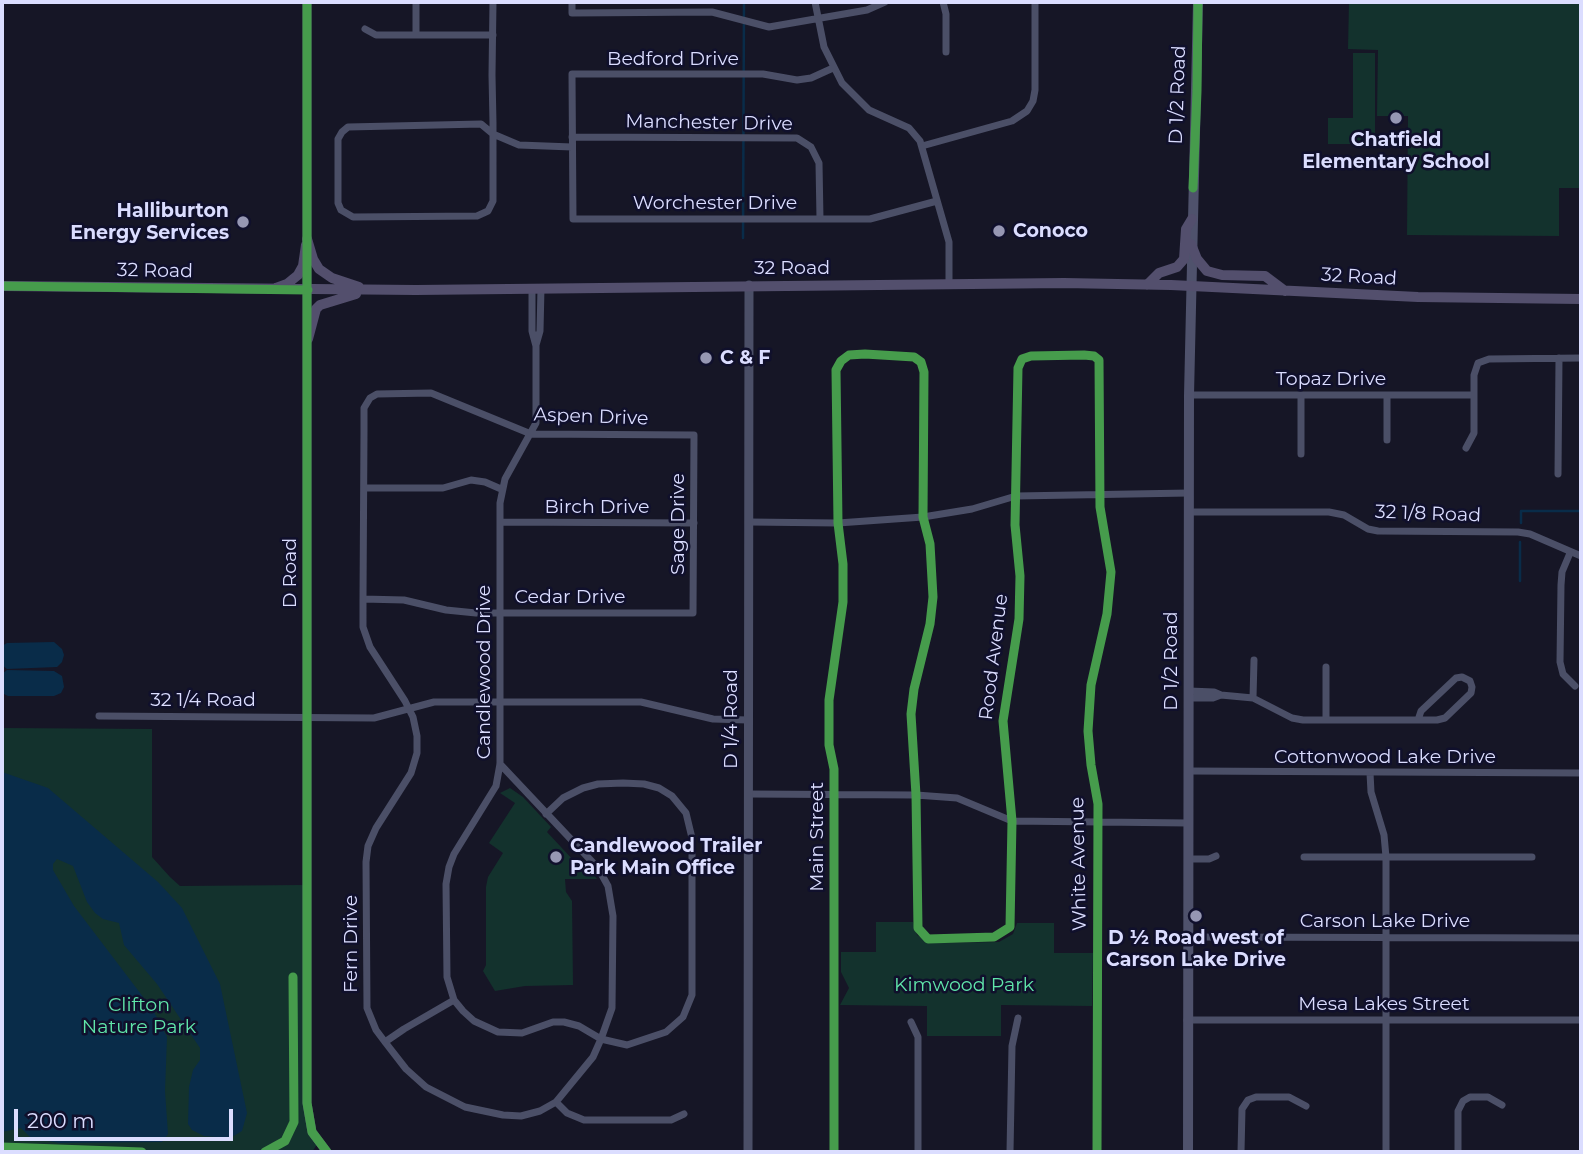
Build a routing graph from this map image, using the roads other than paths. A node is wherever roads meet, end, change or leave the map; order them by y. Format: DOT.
graph roads {
  1 [pos="307,2"];
  2 [pos="416,2"];
  3 [pos="493,2"];
  4 [pos="572,2"];
  5 [pos="815,2"];
  6 [pos="885,2"];
  7 [pos="943,2"];
  8 [pos="1035,2"];
  9 [pos="1198,2"];
  10 [pos="817,20"];
  11 [pos="365,29"];
  12 [pos="416,35"];
  13 [pos="493,35"];
  14 [pos="946,52"];
  15 [pos="833,68"];
  16 [pos="493,134"];
  17 [pos="572,137"];
  18 [pos="922,146"];
  19 [pos="572,147"];
  20 [pos="937,201"];
  21 [pos="820,219"];
  22 [pos="1192,219"];
  23 [pos="307,239"];
  24 [pos="1191,244"];
  25 [pos="949,283"];
  26 [pos="749,285"];
  27 [pos="1147,285"];
  28 [pos="2,286"];
  29 [pos="1191,286"];
  30 [pos="536,289"];
  31 [pos="264,290"];
  32 [pos="308,290"];
  33 [pos="369,290"];
  34 [pos="1284,291"];
  35 [pos="1581,299"];
  36 [pos="308,339"];
  37 [pos="1559,358"];
  38 [pos="1581,358"];
  39 [pos="1099,360"];
  40 [pos="1189,395"];
  41 [pos="1301,395"];
  42 [pos="1387,395"];
  43 [pos="1474,395"];
  44 [pos="369,398"];
  45 [pos="531,434"];
  46 [pos="694,435"];
  47 [pos="1387,440"];
  48 [pos="1466,448"];
  49 [pos="1301,454"];
  50 [pos="1558,474"];
  51 [pos="364,488"];
  52 [pos="501,489"];
  53 [pos="1189,493"];
  54 [pos="1100,494"];
  55 [pos="1016,496"];
  56 [pos="1189,512"];
  57 [pos="923,517"];
  58 [pos="500,522"];
  59 [pos="694,523"];
  60 [pos="749,523"];
  61 [pos="838,523"];
  62 [pos="1570,552"];
  63 [pos="1581,556"];
  64 [pos="363,599"];
  65 [pos="500,613"];
  66 [pos="694,613"];
  67 [pos="1254,660"];
  68 [pos="1326,667"];
  69 [pos="1575,686"];
  70 [pos="1189,694"];
  71 [pos="1253,698"];
  72 [pos="500,702"];
  73 [pos="408,710"];
  74 [pos="99,716"];
  75 [pos="307,718"];
  76 [pos="748,720"];
  77 [pos="1326,720"];
  78 [pos="1418,720"];
  79 [pos="500,764"];
  80 [pos="1189,771"];
  81 [pos="1370,773"];
  82 [pos="1581,773"];
  83 [pos="748,793"];
  84 [pos="834,794"];
  85 [pos="916,795"];
  86 [pos="546,814"];
  87 [pos="1012,821"];
  88 [pos="1098,822"];
  89 [pos="1188,822"];
  90 [pos="1216,856"];
  91 [pos="1304,857"];
  92 [pos="1386,857"];
  93 [pos="1532,857"];
  94 [pos="1188,859"];
  95 [pos="1188,937"];
  96 [pos="1386,937"];
  97 [pos="1581,938"];
  98 [pos="454,1000"];
  99 [pos="1018,1018"];
  100 [pos="1187,1020"];
  101 [pos="1386,1020"];
  102 [pos="1581,1020"];
  103 [pos="911,1022"];
  104 [pos="601,1039"];
  105 [pos="385,1042"];
  106 [pos="555,1102"];
  107 [pos="1502,1105"];
  108 [pos="1306,1106"];
  109 [pos="684,1114"];
  110 [pos="327,1152"];
  111 [pos="748,1152"];
  112 [pos="834,1152"];
  113 [pos="918,1152"];
  114 [pos="1010,1152"];
  115 [pos="1097,1152"];
  116 [pos="1188,1152"];
  117 [pos="1241,1152"];
  118 [pos="1386,1152"];
  119 [pos="1458,1152"];
  1 -- 23 [label="street, D Road"];
  2 -- 12 [label="street"];
  3 -- 13 [label="street"];
  4 -- 10 [label="street"];
  5 -- 10 [label="street"];
  6 -- 10 [label="street"];
  7 -- 14 [label="street"];
  8 -- 18 [label="street"];
  9 -- 22 [label="main road, D 1/2 Road"];
  10 -- 15 [label="street"];
  11 -- 12 [label="street"];
  12 -- 13 [label="street"];
  13 -- 16 [label="street"];
  15 -- 17 [label="street, Bedford Drive"];
  15 -- 18 [label="street"];
  16 -- 16 [label="street"];
  16 -- 19 [label="street"];
  17 -- 19 [label="street, Worchester Drive"];
  17 -- 21 [label="street, Manchester Drive"];
  18 -- 20 [label="street"];
  19 -- 21 [label="street, Worchester Drive"];
  20 -- 21 [label="street, Worchester Drive"];
  20 -- 25 [label="street"];
  22 -- 24 [label="main road, D 1/2 Road"];
  22 -- 27 [label="main road"];
  23 -- 31 [label="main road"];
  23 -- 32 [label="street, D Road"];
  23 -- 33 [label="main road"];
  24 -- 29 [label="main road, D 1/2 Road"];
  24 -- 34 [label="main road"];
  25 -- 26 [label="main road, 32 Road"];
  25 -- 27 [label="main road, 32 Road"];
  26 -- 30 [label="main road, 32 Road"];
  26 -- 60 [label="street, D 1/4 Road"];
  27 -- 29 [label="main road, 32 Road"];
  28 -- 31 [label="main road, 32 Road"];
  29 -- 34 [label="main road, 32 Road"];
  29 -- 40 [label="main road, D 1/2 Road"];
  30 -- 33 [label="main road, 32 Road"];
  30 -- 45 [label="street, Candlewood Drive"];
  31 -- 32 [label="main road, 32 Road"];
  32 -- 33 [label="main road, 32 Road"];
  32 -- 36 [label="street, D Road"];
  33 -- 36 [label="main road"];
  34 -- 35 [label="main road, 32 Road"];
  36 -- 75 [label="street, D Road"];
  37 -- 38 [label="street"];
  37 -- 43 [label="street"];
  37 -- 50 [label="street"];
  39 -- 54 [label="street, White Avenue"];
  39 -- 55 [label="street, Rood Avenue"];
  40 -- 41 [label="street, Topaz Drive"];
  40 -- 53 [label="main road, D 1/2 Road"];
  41 -- 42 [label="street, Topaz Drive"];
  41 -- 49 [label="street"];
  42 -- 43 [label="street, Topaz Drive"];
  42 -- 47 [label="street"];
  43 -- 48 [label="street"];
  44 -- 45 [label="street, Aspen Drive"];
  44 -- 51 [label="street, Fern Drive"];
  45 -- 46 [label="street, Aspen Drive"];
  45 -- 52 [label="street, Candlewood Drive"];
  46 -- 59 [label="street, Sage Drive"];
  51 -- 52 [label="street"];
  51 -- 64 [label="street, Fern Drive"];
  52 -- 58 [label="street, Candlewood Drive"];
  53 -- 54 [label="street"];
  53 -- 56 [label="main road, D 1/2 Road"];
  54 -- 55 [label="street"];
  54 -- 88 [label="street, White Avenue"];
  55 -- 57 [label="street"];
  55 -- 87 [label="street, Rood Avenue"];
  56 -- 62 [label="street, 32 1/8 Road"];
  56 -- 70 [label="main road, D 1/2 Road"];
  57 -- 61 [label="street"];
  57 -- 61 [label="street, Main Street"];
  57 -- 85 [label="street"];
  58 -- 59 [label="street, Birch Drive"];
  58 -- 65 [label="street, Candlewood Drive"];
  59 -- 66 [label="street, Sage Drive"];
  60 -- 61 [label="street"];
  60 -- 76 [label="street, D 1/4 Road"];
  61 -- 84 [label="street, Main Street"];
  62 -- 63 [label="street, 32 1/8 Road"];
  62 -- 69 [label="street"];
  64 -- 65 [label="street, Cedar Drive"];
  64 -- 73 [label="street, Fern Drive"];
  65 -- 66 [label="street, Cedar Drive"];
  65 -- 72 [label="street, Candlewood Drive"];
  67 -- 71 [label="street"];
  68 -- 77 [label="street"];
  70 -- 71 [label="street"];
  70 -- 80 [label="main road, D 1/2 Road"];
  71 -- 77 [label="street"];
  72 -- 73 [label="street, 32 1/4 Road"];
  72 -- 76 [label="street, 32 1/4 Road"];
  72 -- 79 [label="street, Candlewood Drive"];
  73 -- 75 [label="street, 32 1/4 Road"];
  73 -- 105 [label="street, Fern Drive"];
  74 -- 75 [label="street, 32 1/4 Road"];
  75 -- 110 [label="street, D Road"];
  76 -- 83 [label="street, D 1/4 Road"];
  77 -- 78 [label="street"];
  78 -- 78 [label="street"];
  79 -- 86 [label="street, Fern Drive"];
  79 -- 98 [label="street, Candlewood Drive"];
  80 -- 81 [label="street, Cottonwood Lake Drive"];
  80 -- 89 [label="main road, D 1/2 Road"];
  81 -- 82 [label="street, Cottonwood Lake Drive"];
  81 -- 92 [label="street"];
  83 -- 84 [label="street"];
  83 -- 111 [label="street, D 1/4 Road"];
  84 -- 85 [label="street"];
  84 -- 112 [label="street, Main Street"];
  85 -- 87 [label="street"];
  85 -- 87 [label="street, Rood Avenue"];
  86 -- 104 [label="street, Fern Drive"];
  86 -- 104 [label="street"];
  87 -- 88 [label="street"];
  88 -- 89 [label="street"];
  88 -- 115 [label="street, White Avenue"];
  89 -- 94 [label="main road, D 1/2 Road"];
  90 -- 94 [label="street"];
  91 -- 92 [label="street"];
  92 -- 93 [label="street"];
  92 -- 96 [label="street"];
  94 -- 95 [label="main road, D 1/2 Road"];
  95 -- 96 [label="street, Carson Lake Drive"];
  95 -- 100 [label="main road, D 1/2 Road"];
  96 -- 97 [label="street, Carson Lake Drive"];
  96 -- 101 [label="street"];
  98 -- 104 [label="street"];
  98 -- 105 [label="street"];
  99 -- 114 [label="street"];
  100 -- 101 [label="street, Mesa Lakes Street"];
  100 -- 116 [label="main road, D 1/2 Road"];
  101 -- 102 [label="street, Mesa Lakes Street"];
  101 -- 118 [label="street"];
  103 -- 113 [label="street"];
  104 -- 106 [label="street, Fern Drive"];
  105 -- 106 [label="street, Fern Drive"];
  106 -- 109 [label="street"];
  107 -- 119 [label="street"];
  108 -- 117 [label="street"];
}
